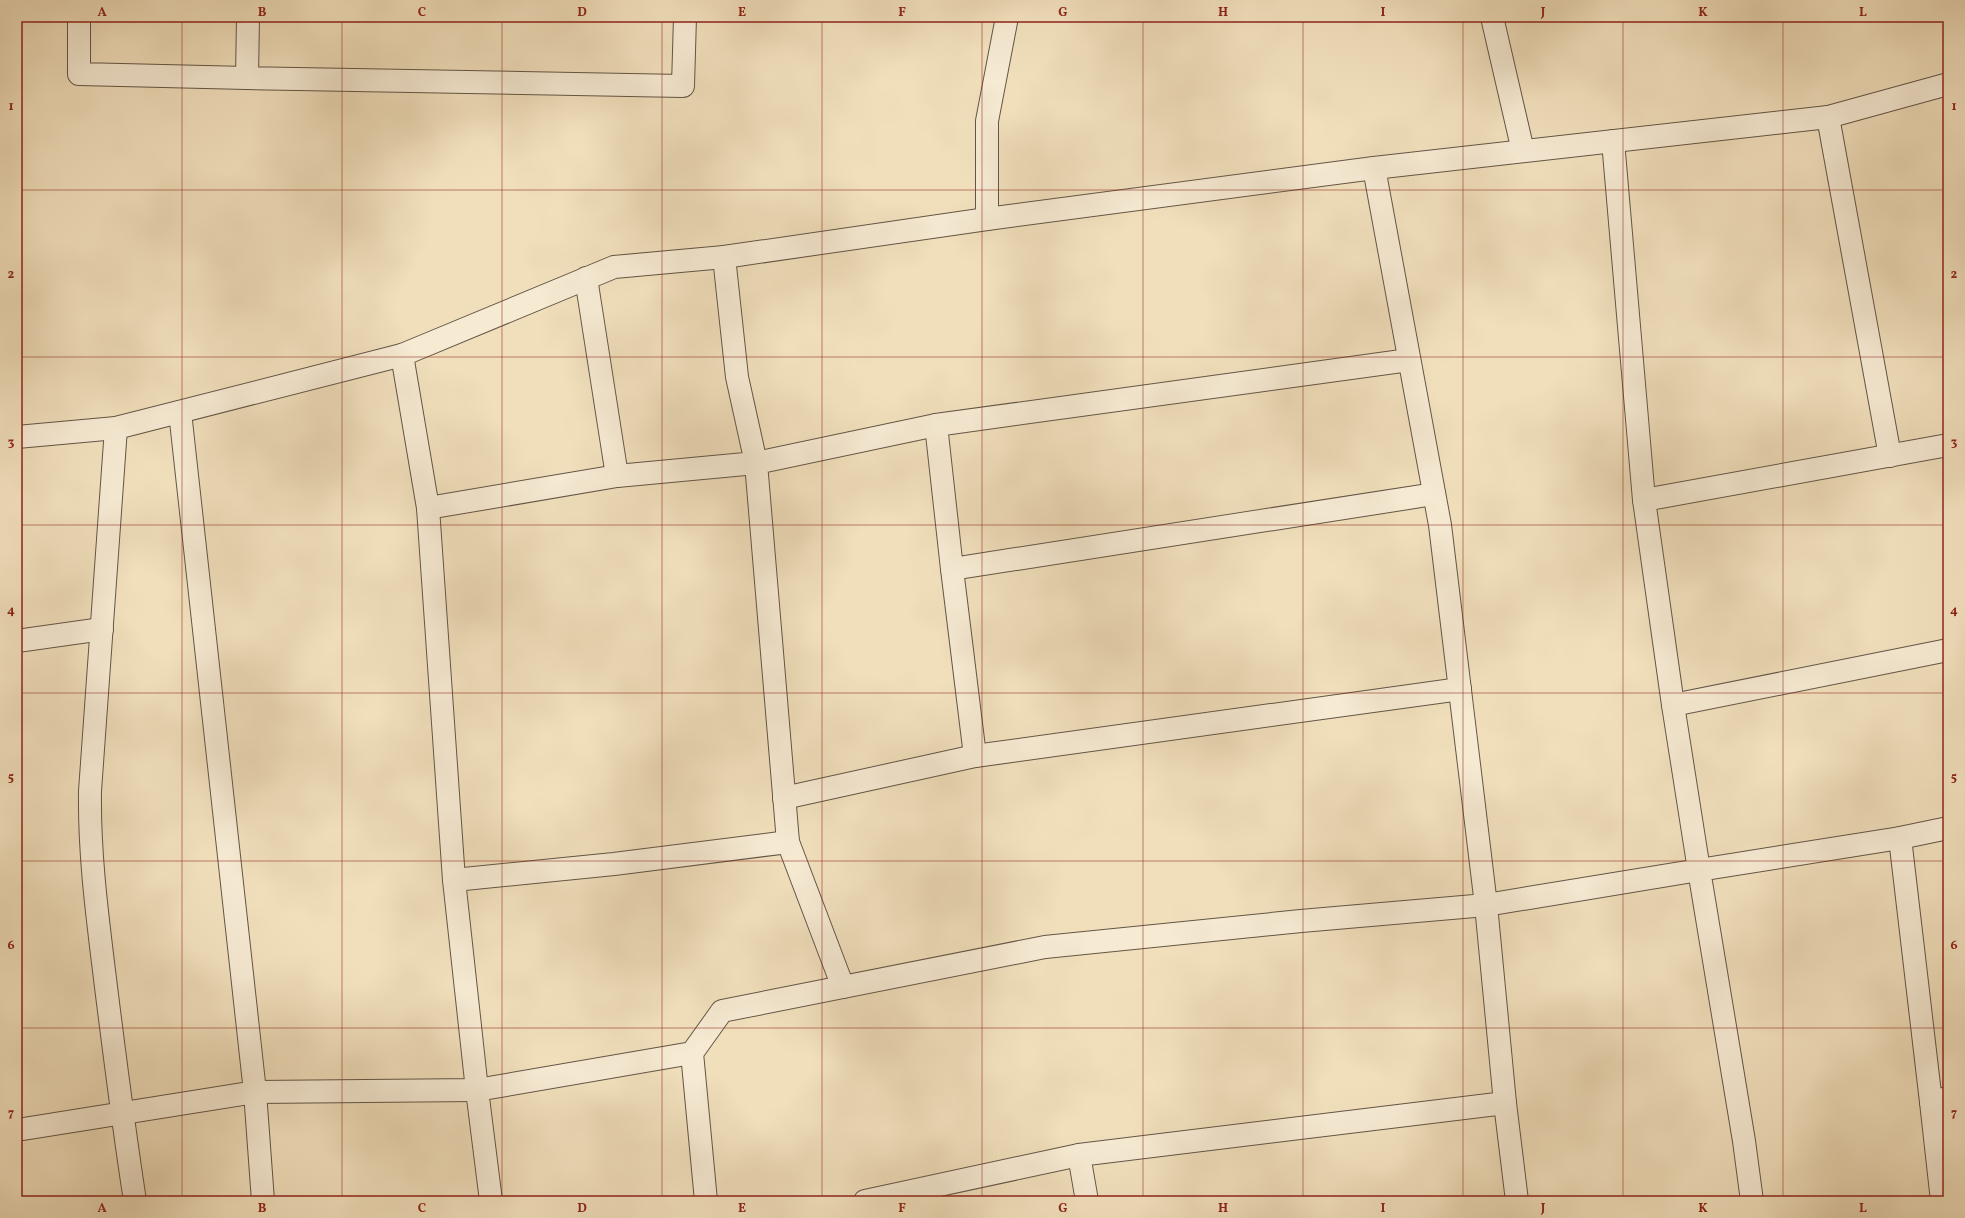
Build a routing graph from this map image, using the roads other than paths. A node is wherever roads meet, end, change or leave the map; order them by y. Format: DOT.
graph roads {
  1 [pos="79,17"];
  2 [pos="248,17"];
  3 [pos="685,17"];
  4 [pos="1007,17"];
  5 [pos="1492,17"];
  6 [pos="247,78"];
  7 [pos="1948,84"];
  8 [pos="1828,117"];
  9 [pos="1614,141"];
  10 [pos="1523,151"];
  11 [pos="1374,168"];
  12 [pos="987,219"];
  13 [pos="724,257"];
  14 [pos="586,278"];
  15 [pos="402,355"];
  16 [pos="1409,360"];
  17 [pos="180,412"];
  18 [pos="936,425"];
  19 [pos="116,428"];
  20 [pos="17,437"];
  21 [pos="1948,445"];
  22 [pos="1890,456"];
  23 [pos="756,463"];
  24 [pos="616,476"];
  25 [pos="1434,494"];
  26 [pos="1644,500"];
  27 [pos="428,508"];
  28 [pos="952,569"];
  29 [pos="102,629"];
  30 [pos="17,641"];
  31 [pos="1948,650"];
  32 [pos="1460,689"];
  33 [pos="1673,705"];
  34 [pos="975,756"];
  35 [pos="784,798"];
  36 [pos="1948,828"];
  37 [pos="1900,838"];
  38 [pos="788,842"];
  39 [pos="1699,870"];
  40 [pos="454,880"];
  41 [pos="1486,905"];
  42 [pos="843,987"];
  43 [pos="692,1053"];
  44 [pos="477,1090"];
  45 [pos="255,1092"];
  46 [pos="1939,1100"];
  47 [pos="1505,1102"];
  48 [pos="122,1113"];
  49 [pos="17,1130"];
  50 [pos="1079,1155"];
  51 [pos="135,1201"];
  52 [pos="263,1201"];
  53 [pos="491,1201"];
  54 [pos="706,1201"];
  55 [pos="865,1201"];
  56 [pos="1086,1201"];
  57 [pos="1517,1201"];
  58 [pos="1752,1201"];
  59 [pos="1942,1201"];
  1 -- 6 [label="street"];
  2 -- 6 [label="street"];
  3 -- 6 [label="street"];
  4 -- 12 [label="street"];
  5 -- 10 [label="street"];
  7 -- 8 [label="street"];
  8 -- 9 [label="street"];
  8 -- 22 [label="street"];
  9 -- 10 [label="street"];
  9 -- 26 [label="street"];
  10 -- 11 [label="street"];
  11 -- 12 [label="street"];
  11 -- 16 [label="street"];
  12 -- 13 [label="street"];
  13 -- 14 [label="street"];
  13 -- 23 [label="street"];
  14 -- 15 [label="street"];
  14 -- 24 [label="street"];
  15 -- 17 [label="street"];
  15 -- 27 [label="street"];
  16 -- 18 [label="street"];
  16 -- 25 [label="street"];
  17 -- 19 [label="street"];
  17 -- 45 [label="street"];
  18 -- 23 [label="street"];
  18 -- 28 [label="street"];
  19 -- 20 [label="street"];
  19 -- 29 [label="street"];
  21 -- 22 [label="street"];
  22 -- 26 [label="street"];
  23 -- 24 [label="street"];
  23 -- 35 [label="street"];
  24 -- 27 [label="street"];
  25 -- 28 [label="street"];
  25 -- 32 [label="street"];
  26 -- 33 [label="street"];
  27 -- 40 [label="street"];
  28 -- 34 [label="street"];
  29 -- 30 [label="street"];
  29 -- 48 [label="street"];
  31 -- 33 [label="street"];
  32 -- 34 [label="street"];
  32 -- 41 [label="street"];
  33 -- 39 [label="street"];
  34 -- 35 [label="street"];
  35 -- 38 [label="street"];
  36 -- 37 [label="street"];
  37 -- 39 [label="street"];
  37 -- 46 [label="street"];
  38 -- 40 [label="street"];
  38 -- 42 [label="street"];
  39 -- 41 [label="street"];
  39 -- 58 [label="street"];
  40 -- 44 [label="street"];
  41 -- 42 [label="street"];
  41 -- 47 [label="street"];
  42 -- 43 [label="street"];
  43 -- 44 [label="street"];
  43 -- 54 [label="street"];
  44 -- 45 [label="street"];
  44 -- 53 [label="street"];
  45 -- 48 [label="street"];
  45 -- 52 [label="street"];
  46 -- 59 [label="street"];
  47 -- 50 [label="street"];
  47 -- 57 [label="street"];
  48 -- 49 [label="street"];
  48 -- 51 [label="street"];
  50 -- 55 [label="street"];
  50 -- 56 [label="street"];
}
